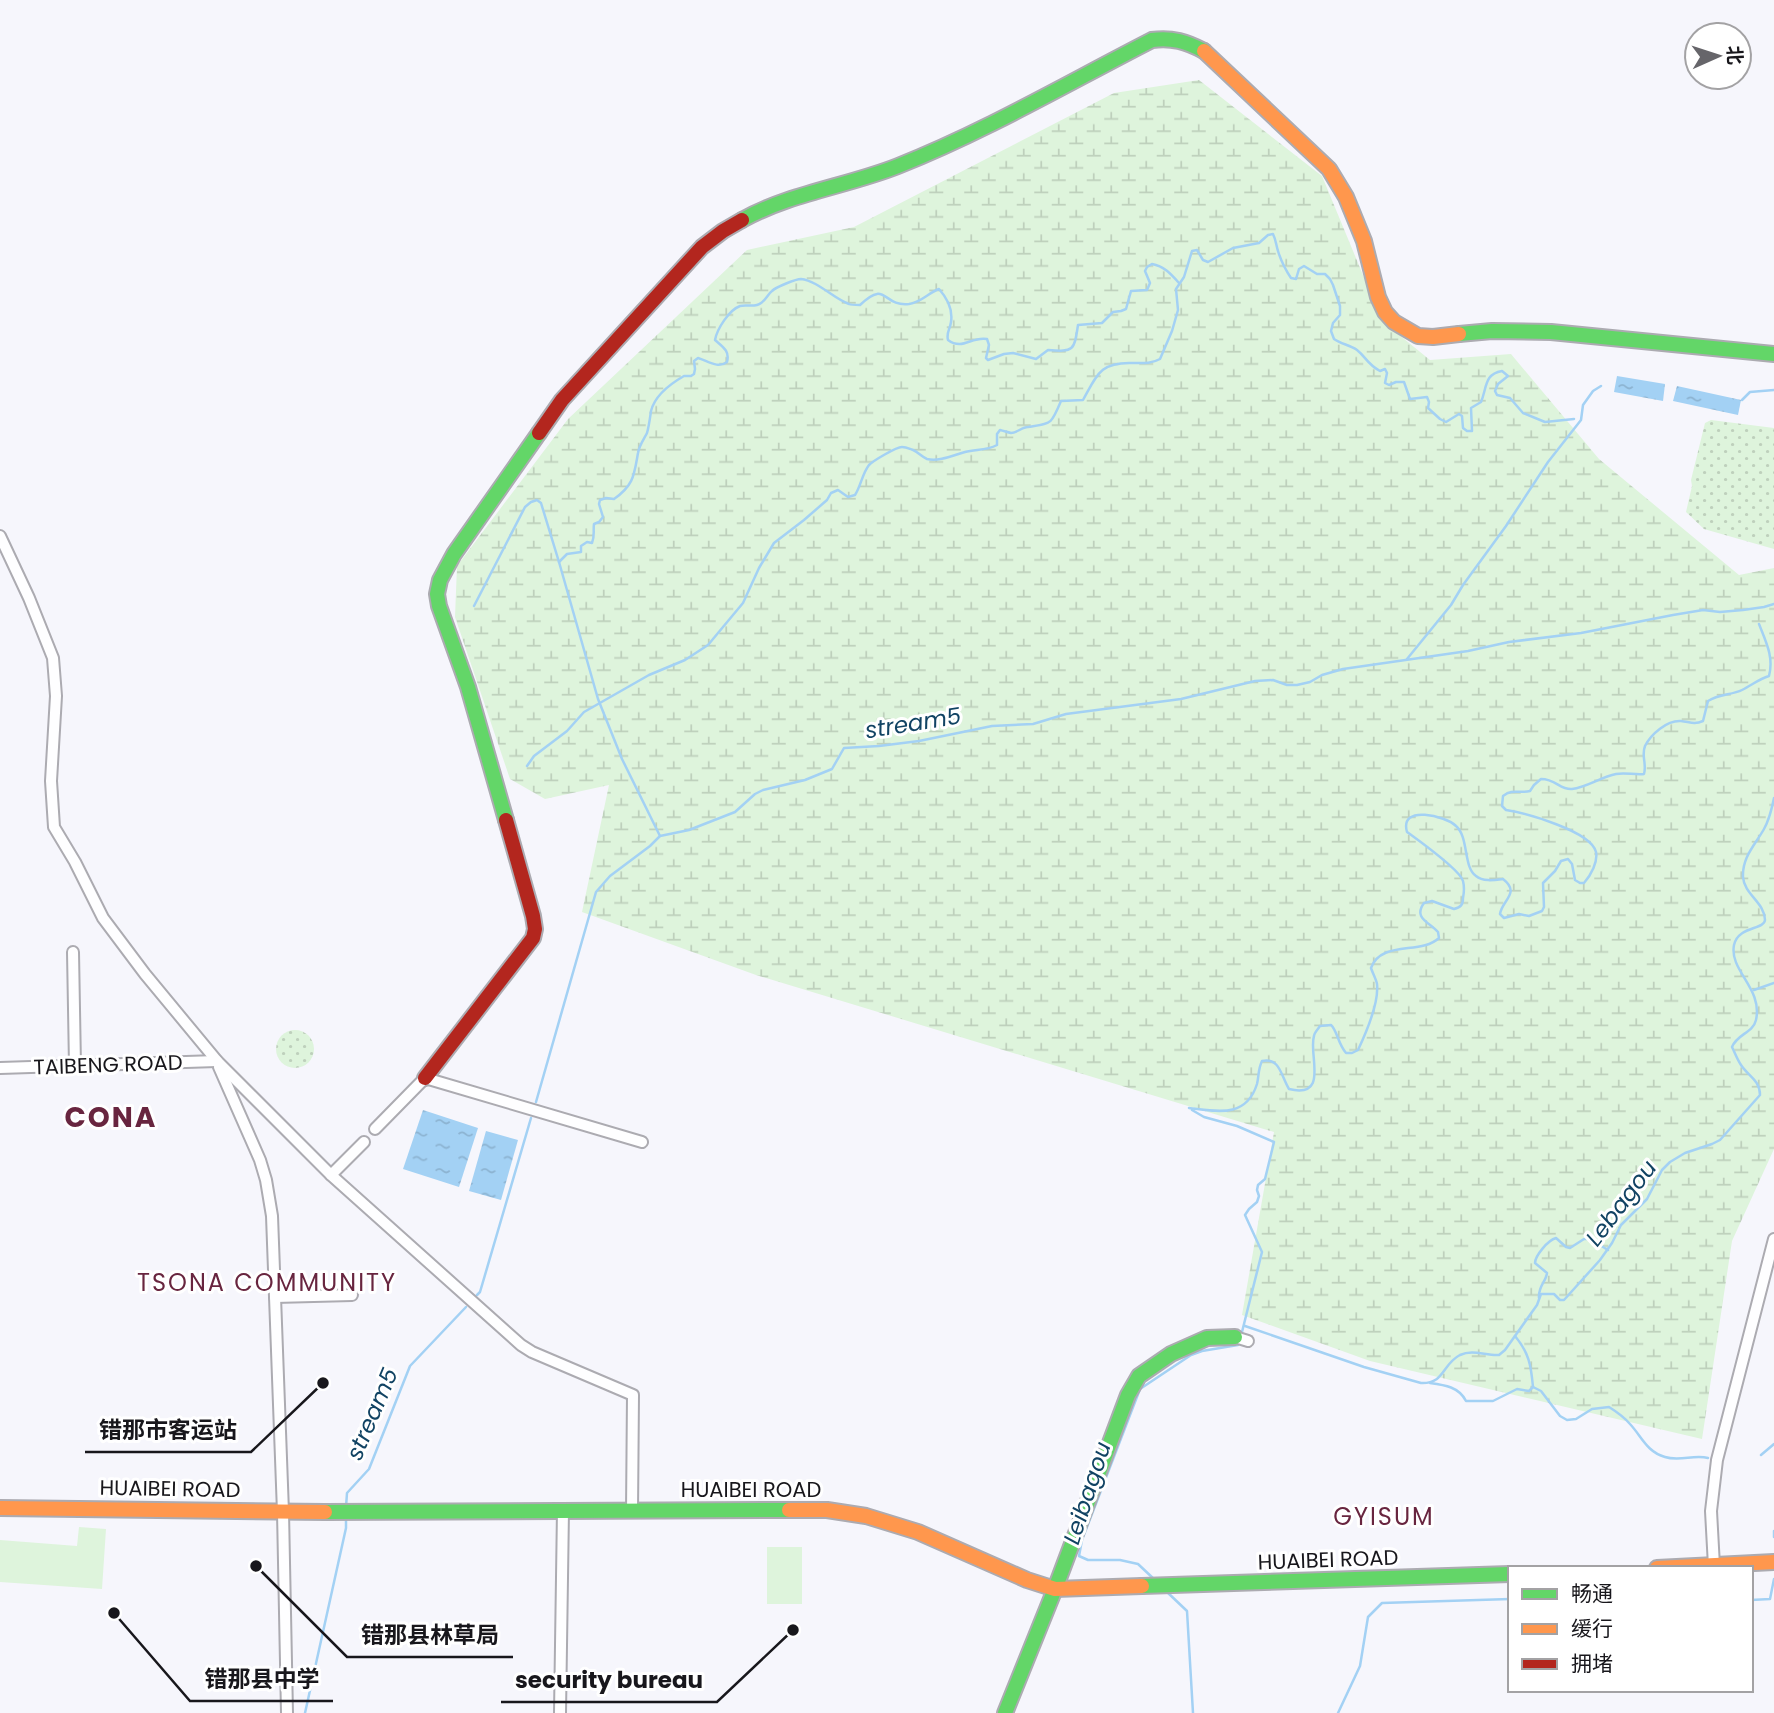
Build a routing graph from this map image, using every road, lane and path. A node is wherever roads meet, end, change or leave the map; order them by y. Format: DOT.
graph roads {
  1 [pos="1774,354"];
  2 [pos="0,536"];
  3 [pos="73,952"];
  4 [pos="217,1061"];
  5 [pos="75,1066"];
  6 [pos="0,1068"];
  7 [pos="425,1078"];
  8 [pos="375,1129"];
  9 [pos="364,1142"];
  10 [pos="642,1142"];
  11 [pos="331,1175"];
  12 [pos="1774,1239"];
  13 [pos="352,1295"];
  14 [pos="275,1297"];
  15 [pos="1241,1339"];
  16 [pos="0,1508"];
  17 [pos="563,1510"];
  18 [pos="283,1511"];
  19 [pos="632,1511"];
  20 [pos="1771,1562"];
  21 [pos="1714,1566"];
  22 [pos="1508,1574"];
  23 [pos="1055,1589"];
  24 [pos="287,1713"];
  25 [pos="560,1713"];
  26 [pos="1005,1713"];
  1 -- 7 [label="street"];
  2 -- 4 [label="street"];
  3 -- 5 [label="street"];
  4 -- 5 [label="street, TAIBENG ROAD"];
  4 -- 11 [label="street"];
  4 -- 14 [label="street"];
  5 -- 6 [label="street, TAIBENG ROAD"];
  7 -- 8 [label="street"];
  7 -- 10 [label="street"];
  9 -- 11 [label="street"];
  11 -- 19 [label="street"];
  12 -- 21 [label="street"];
  13 -- 14 [label="street"];
  14 -- 18 [label="street"];
  15 -- 23 [label="street"];
  16 -- 18 [label="street, HUAIBEI ROAD"];
  17 -- 18 [label="street, HUAIBEI ROAD"];
  17 -- 19 [label="street, HUAIBEI ROAD"];
  17 -- 25 [label="street"];
  18 -- 24 [label="street"];
  19 -- 23 [label="street, HUAIBEI ROAD"];
  20 -- 21 [label="street"];
  22 -- 23 [label="street, HUAIBEI ROAD"];
  23 -- 26 [label="street"];
}
